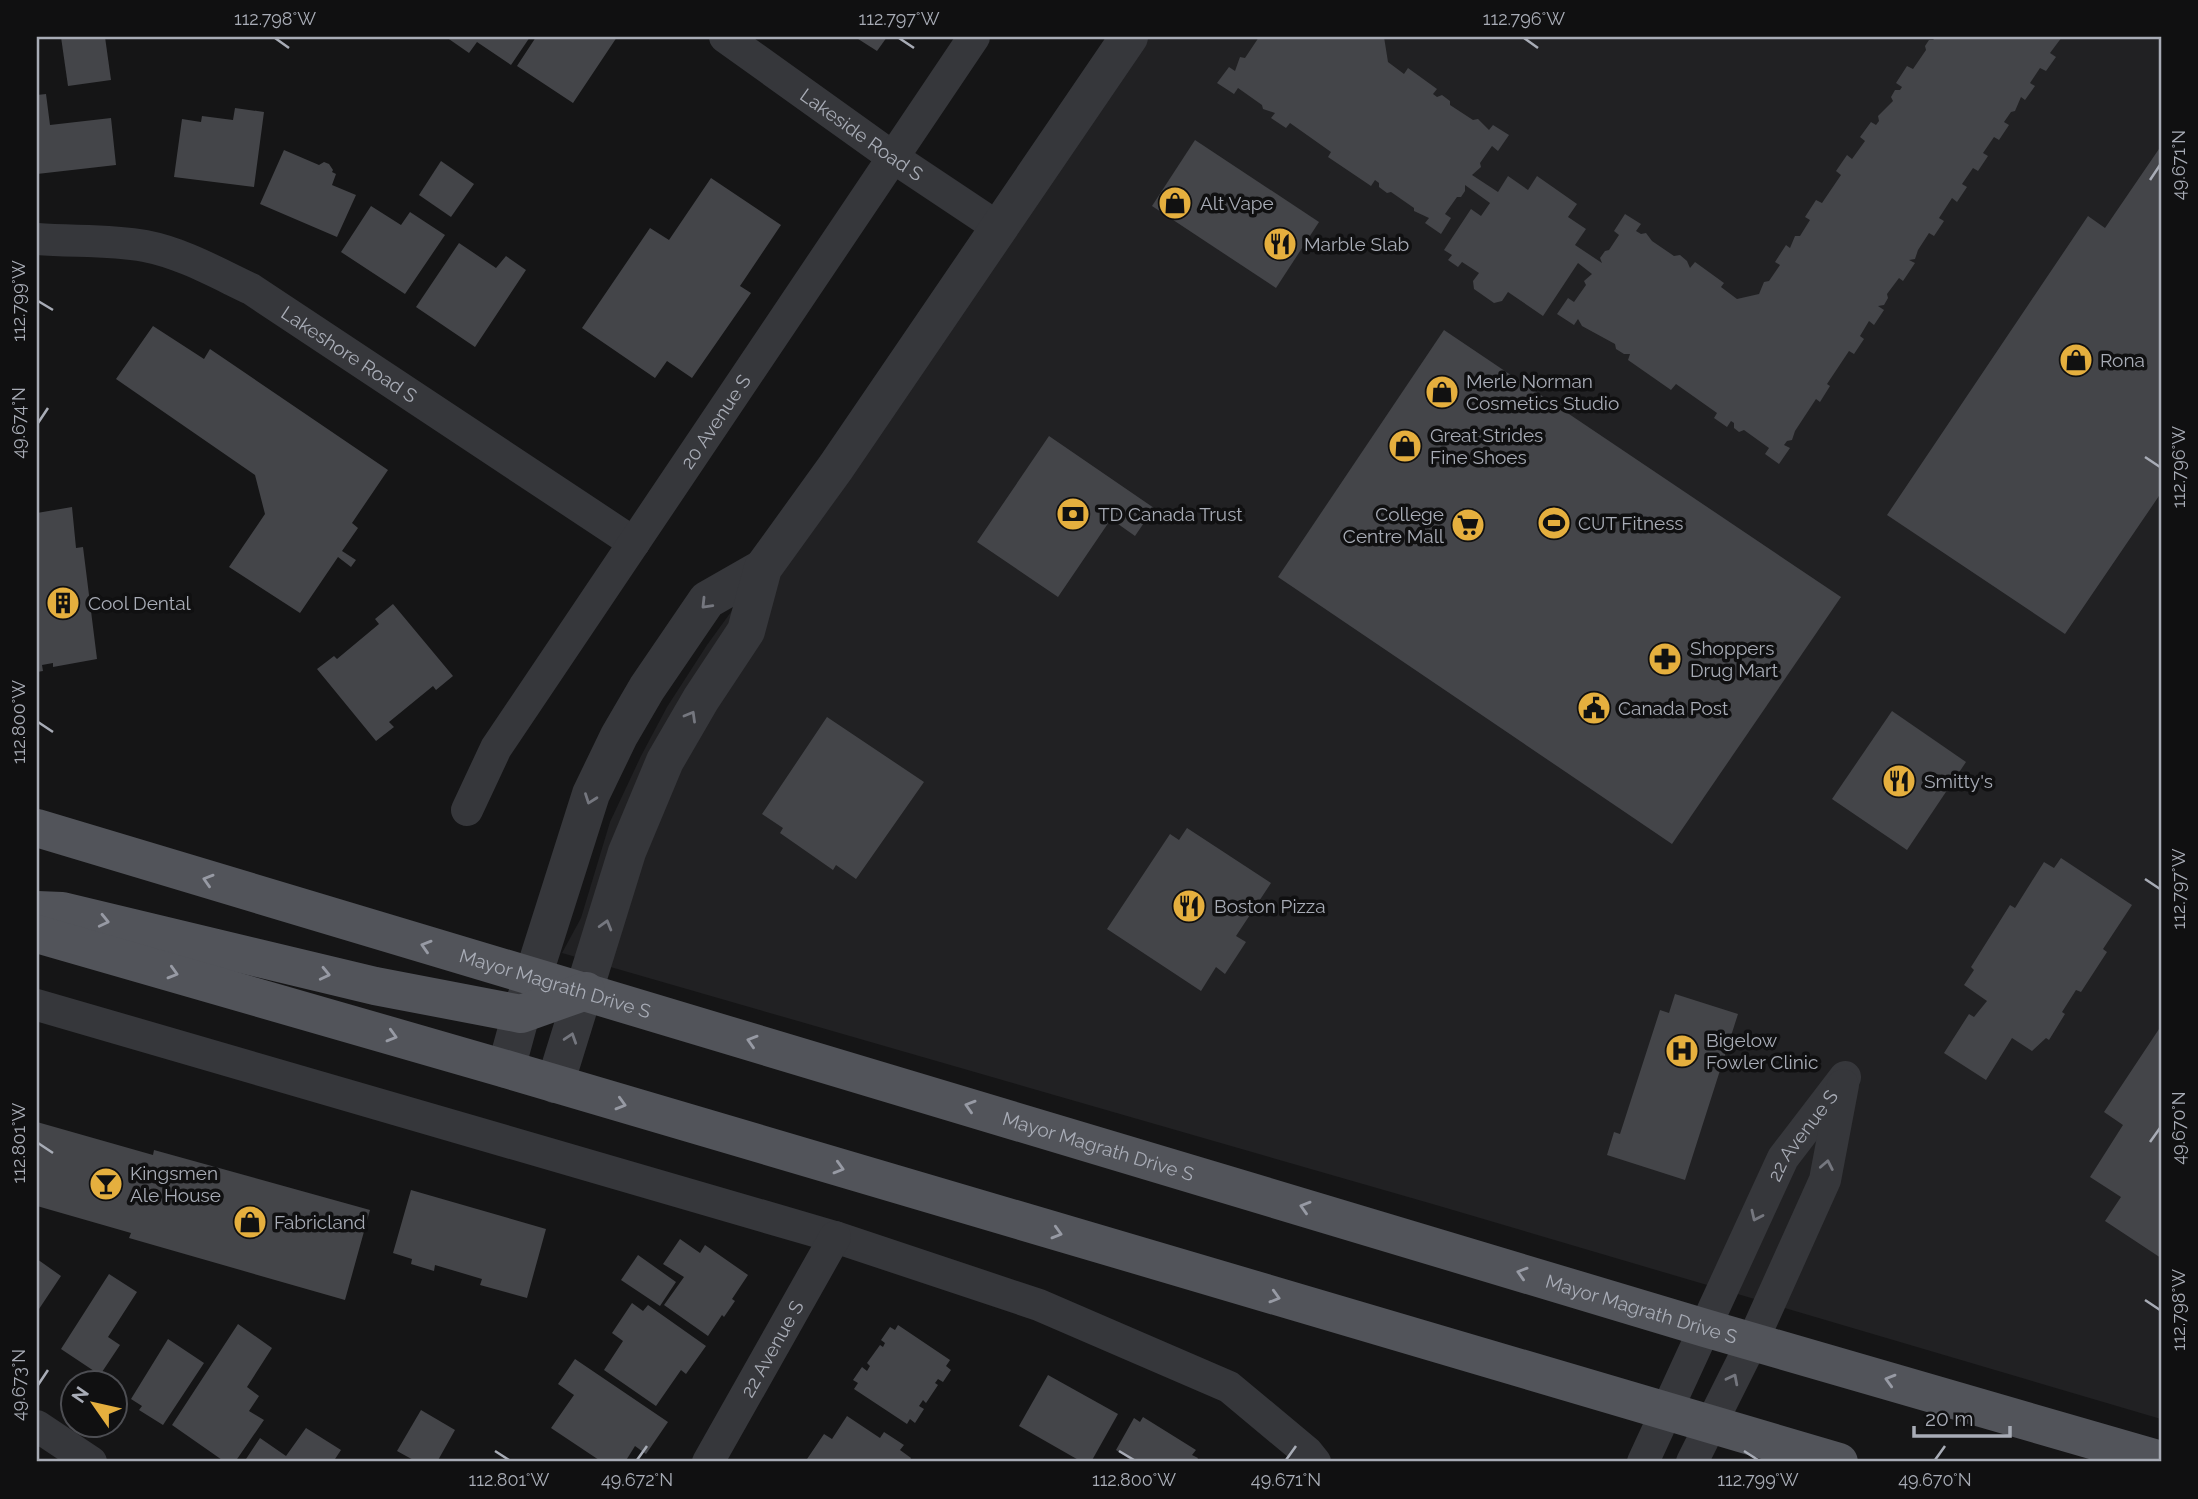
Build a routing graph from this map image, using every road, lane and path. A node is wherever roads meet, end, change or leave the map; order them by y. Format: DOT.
graph roads {
  1 [pos="725,37"];
  2 [pos="974,37"];
  3 [pos="1129,37"];
  4 [pos="894,158"];
  5 [pos="999,228"];
  6 [pos="37,239"];
  7 [pos="634,543"];
  8 [pos="763,568"];
  9 [pos="467,810"];
  10 [pos="37,828"];
  11 [pos="37,910"];
  12 [pos="37,934"];
  13 [pos="533,978"];
  14 [pos="586,991"];
  15 [pos="37,1005"];
  16 [pos="521,1014"];
  17 [pos="506,1069"];
  18 [pos="555,1084"];
  19 [pos="835,1237"];
  20 [pos="1704,1328"];
  21 [pos="1752,1340"];
  22 [pos="1666,1413"];
  23 [pos="2026,1420"];
  24 [pos="37,1426"];
  25 [pos="1710,1426"];
  26 [pos="2161,1451"];
  27 [pos="2161,1460"];
  28 [pos="91,1462"];
  29 [pos="708,1462"];
  30 [pos="1315,1462"];
  31 [pos="1643,1462"];
  32 [pos="1692,1462"];
  33 [pos="1839,1462"];
  1 -- 4 [label="street, Lakeside Road S"];
  2 -- 4 [label="street, 20 Avenue S"];
  3 -- 5 [label="street"];
  4 -- 5 [label="street, Lakeside Road S"];
  4 -- 7 [label="street, 20 Avenue S"];
  5 -- 8 [label="street"];
  6 -- 7 [label="street, Lakeshore Road S"];
  7 -- 9 [label="street, 20 Avenue S"];
  8 -- 13 [label="street, one-way"];
  14 -- 8 [label="street, one-way"];
  13 -- 10 [label="main road, Mayor Magrath Drive S, one-way"];
  11 -- 16 [label="main road, one-way"];
  12 -- 17 [label="main road, one-way"];
  13 -- 14 [label="main road, Mayor Magrath Drive S"];
  13 -- 16 [label="street"];
  14 -- 16 [label="main road"];
  18 -- 14 [label="street, one-way"];
  20 -- 14 [label="main road, Mayor Magrath Drive S, one-way"];
  15 -- 19 [label="street"];
  16 -- 17 [label="street"];
  17 -- 18 [label="main road"];
  18 -- 22 [label="main road, one-way"];
  19 -- 29 [label="street, 22 Avenue S"];
  19 -- 30 [label="street"];
  20 -- 21 [label="main road, Mayor Magrath Drive S"];
  21 -- 20 [label="street, 22 Avenue S, one-way"];
  20 -- 22 [label="street, 22 Avenue S"];
  23 -- 21 [label="main road, Mayor Magrath Drive S, one-way"];
  25 -- 21 [label="street, 22 Avenue S, one-way"];
  22 -- 25 [label="main road"];
  22 -- 31 [label="street, 22 Avenue S"];
  23 -- 26 [label="main road"];
  23 -- 27 [label="main road, Mayor Magrath Drive S"];
  24 -- 28 [label="street"];
  25 -- 32 [label="street, 22 Avenue S"];
  25 -- 33 [label="main road"];
}
